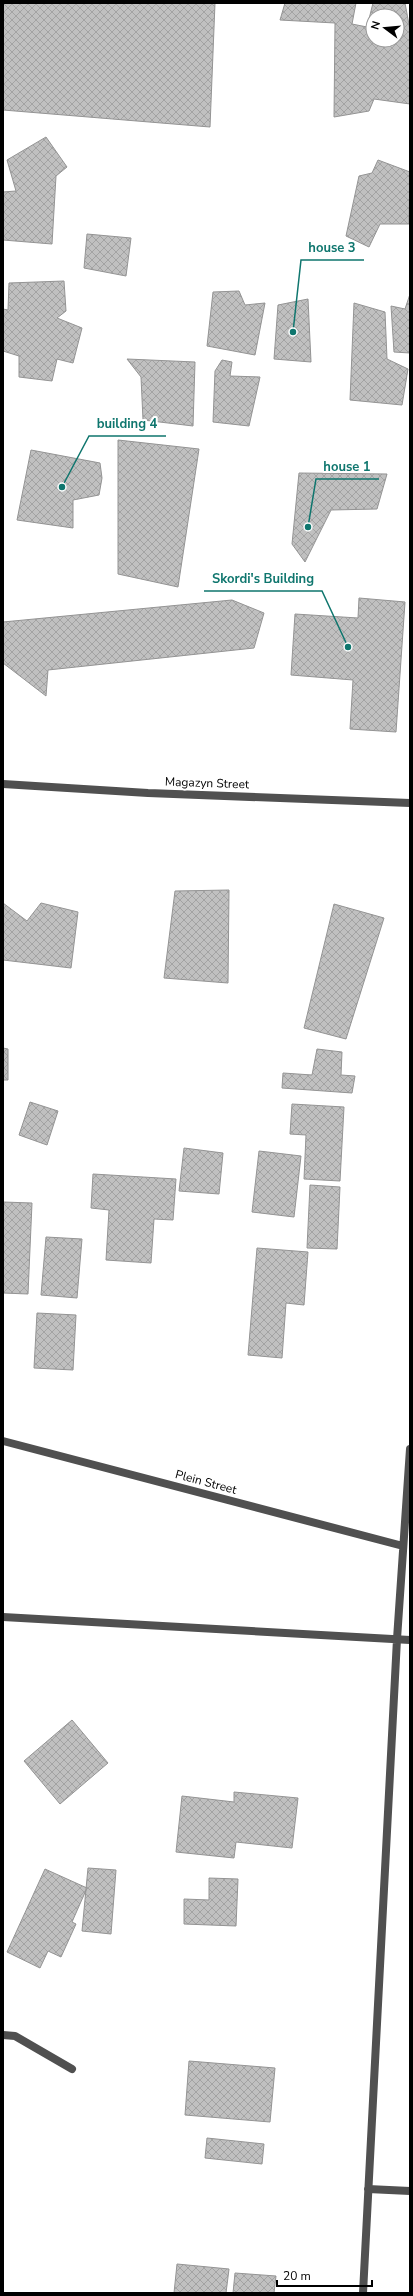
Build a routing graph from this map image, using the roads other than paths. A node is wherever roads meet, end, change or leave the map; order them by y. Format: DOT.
graph roads {
  1 [pos="3,784"];
  2 [pos="410,803"];
  3 [pos="3,1441"];
  4 [pos="410,1449"];
  5 [pos="404,1546"];
  6 [pos="3,1617"];
  7 [pos="398,1639"];
  8 [pos="410,1640"];
  9 [pos="3,2035"];
  10 [pos="72,2069"];
  11 [pos="368,2189"];
  12 [pos="410,2191"];
  13 [pos="363,2293"];
  1 -- 2 [label="street, Magazyn Street"];
  3 -- 5 [label="street, Plein Street"];
  4 -- 5 [label="street"];
  5 -- 7 [label="street"];
  6 -- 7 [label="street"];
  7 -- 8 [label="street"];
  7 -- 11 [label="street"];
  9 -- 10 [label="street"];
  11 -- 12 [label="street"];
  11 -- 13 [label="street"];
}
